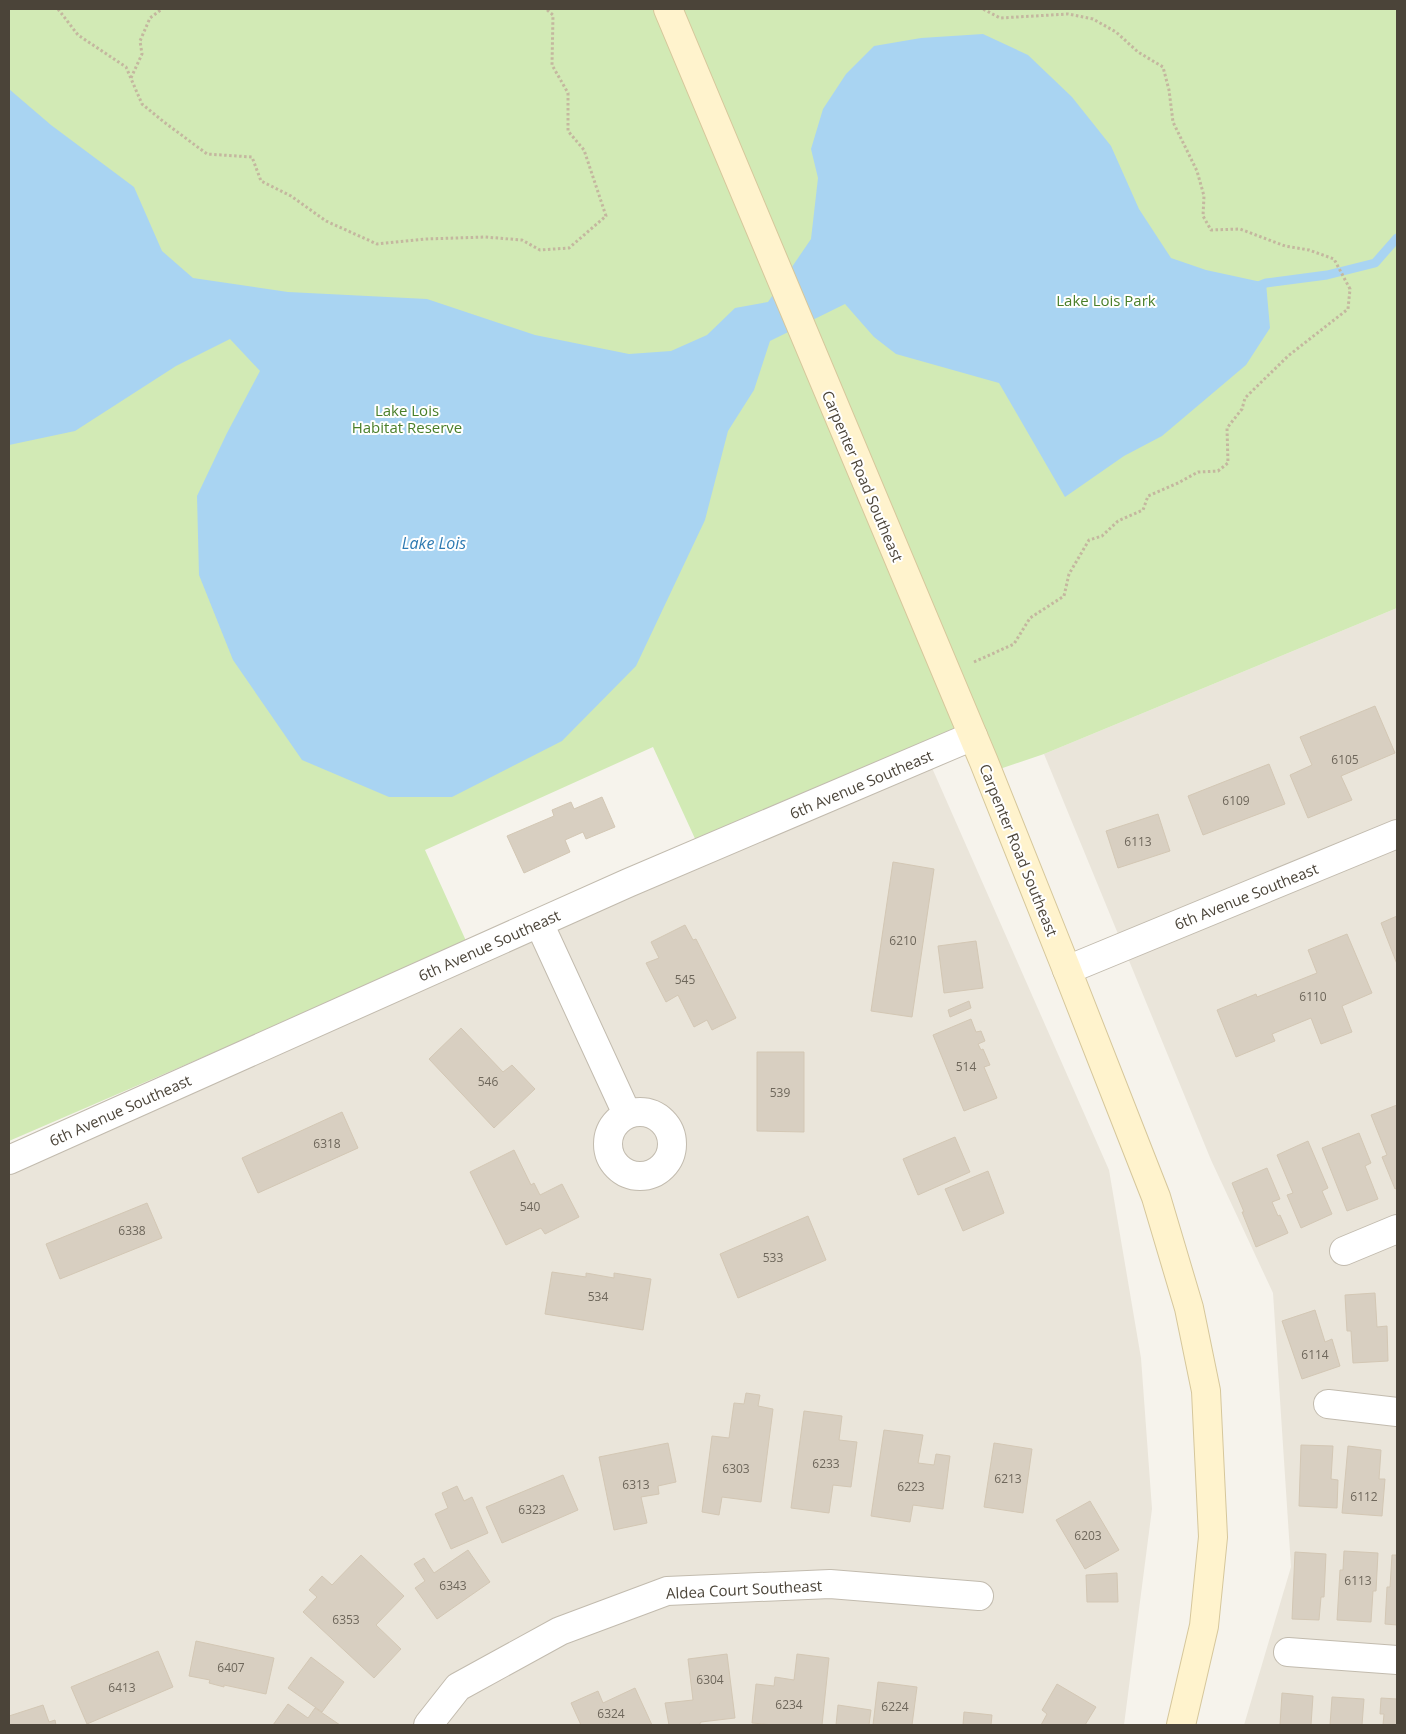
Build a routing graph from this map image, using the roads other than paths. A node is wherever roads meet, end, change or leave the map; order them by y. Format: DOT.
graph roads {
  1 [pos="668,9"];
  2 [pos="973,736"];
  3 [pos="1397,834"];
  4 [pos="539,923"];
  5 [pos="1068,970"];
  6 [pos="627,1114"];
  7 [pos="9,1160"];
  8 [pos="1397,1229"];
  9 [pos="1344,1251"];
  10 [pos="1328,1404"];
  11 [pos="1397,1412"];
  12 [pos="979,1596"];
  13 [pos="1288,1652"];
  14 [pos="1397,1660"];
  15 [pos="428,1725"];
  16 [pos="1182,1725"];
  1 -- 2 [label="main road, Carpenter Road Southeast"];
  2 -- 4 [label="street, 6th Avenue Southeast"];
  2 -- 5 [label="main road, Carpenter Road Southeast"];
  3 -- 5 [label="street, 6th Avenue Southeast"];
  4 -- 6 [label="street"];
  4 -- 7 [label="street, 6th Avenue Southeast"];
  5 -- 16 [label="main road, Carpenter Road Southeast"];
  8 -- 9 [label="street"];
  10 -- 11 [label="street"];
  12 -- 15 [label="street, Aldea Court Southeast"];
  13 -- 14 [label="street"];
}
